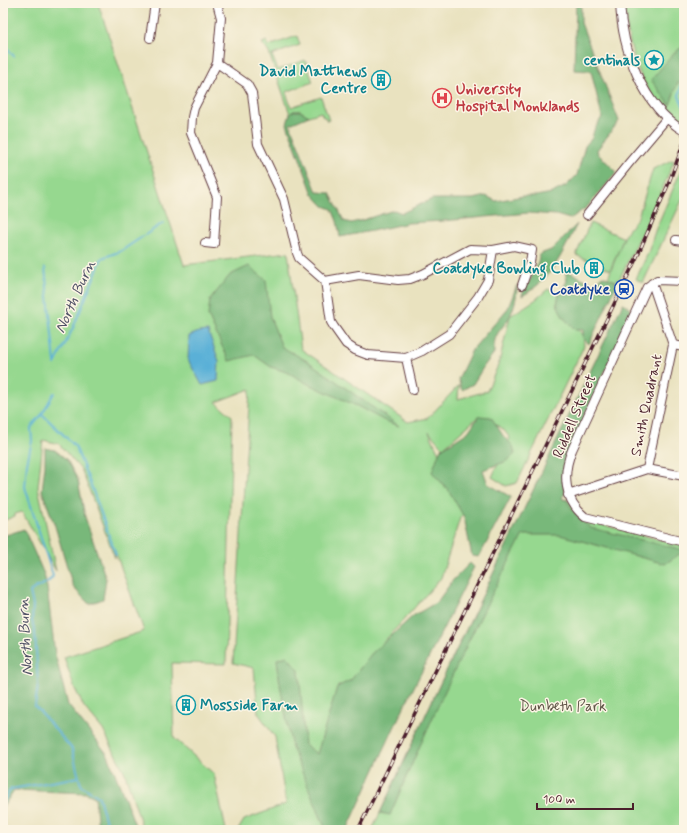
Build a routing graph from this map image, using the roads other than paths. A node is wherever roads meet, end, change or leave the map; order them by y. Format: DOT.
graph roads {
  1 [pos="155,3"];
  2 [pos="217,3"];
  3 [pos="620,3"];
  4 [pos="150,38"];
  5 [pos="217,62"];
  6 [pos="667,118"];
  7 [pos="684,130"];
  8 [pos="588,215"];
  9 [pos="205,243"];
  10 [pos="493,250"];
  11 [pos="325,281"];
  12 [pos="684,281"];
  13 [pos="654,282"];
  14 [pos="522,285"];
  15 [pos="673,344"];
  16 [pos="684,347"];
  17 [pos="406,358"];
  18 [pos="413,390"];
  19 [pos="647,469"];
  20 [pos="684,476"];
  21 [pos="568,495"];
  22 [pos="684,542"];
  1 -- 4 [label="street"];
  2 -- 5 [label="street"];
  3 -- 6 [label="street"];
  5 -- 9 [label="street"];
  5 -- 11 [label="street"];
  6 -- 7 [label="street"];
  6 -- 8 [label="street"];
  10 -- 11 [label="street"];
  10 -- 14 [label="street"];
  10 -- 17 [label="street"];
  11 -- 17 [label="street"];
  12 -- 13 [label="street"];
  13 -- 15 [label="street"];
  13 -- 21 [label="street, Riddell Street"];
  15 -- 16 [label="street, Smith Quadrant"];
  15 -- 19 [label="street, Smith Quadrant"];
  17 -- 18 [label="street"];
  19 -- 20 [label="street, Smith Quadrant"];
  19 -- 21 [label="street"];
  21 -- 22 [label="street, Riddell Street"];
}
